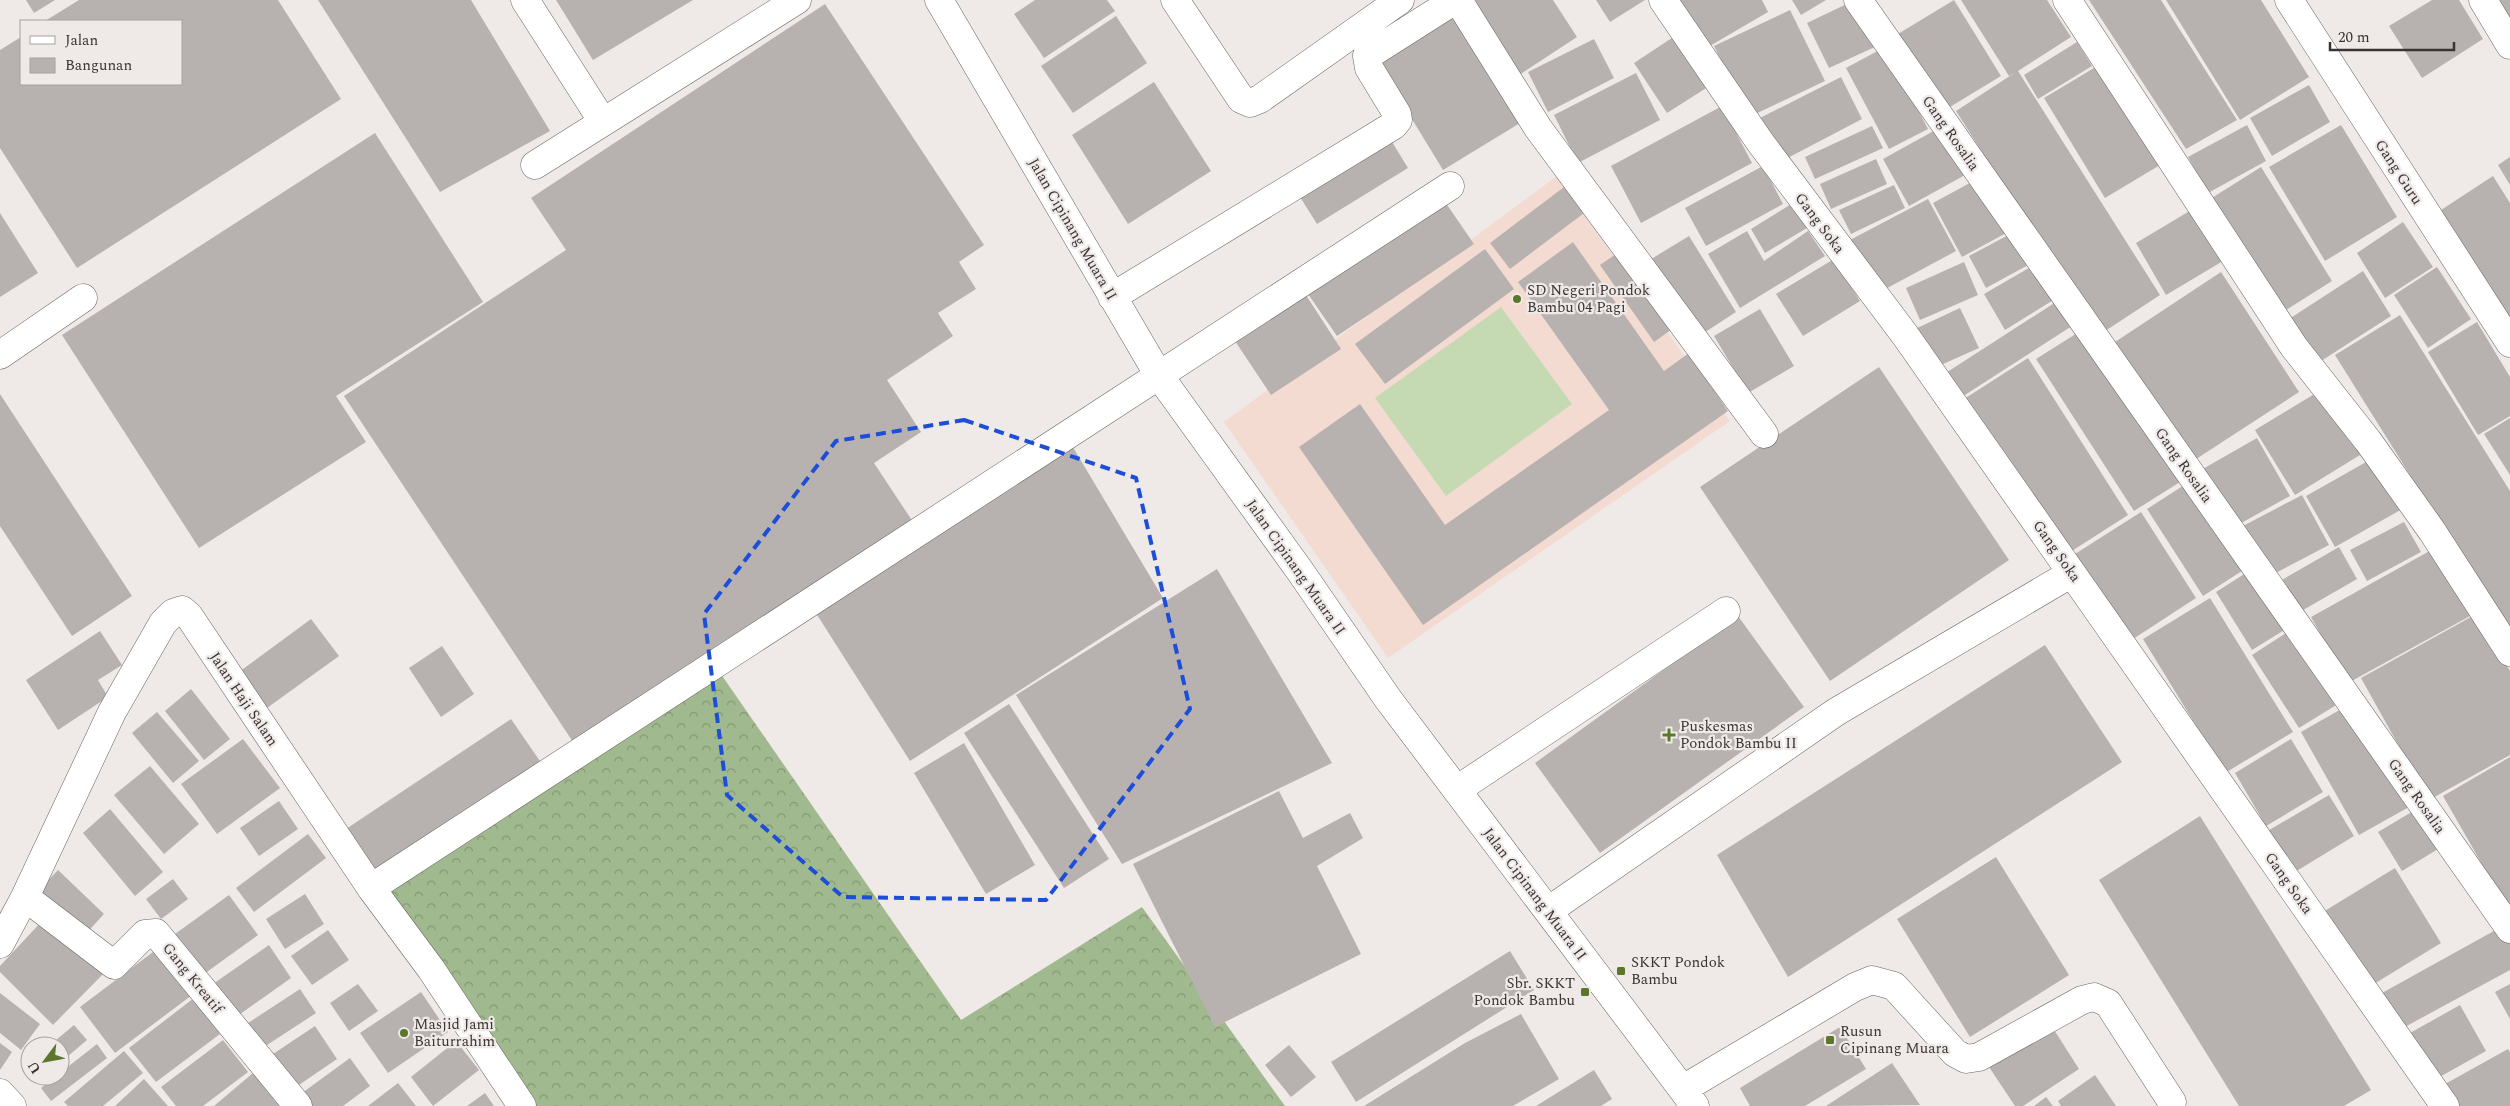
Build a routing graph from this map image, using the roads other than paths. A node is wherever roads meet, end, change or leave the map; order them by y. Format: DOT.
graph roads {
  1 [pos="526,0"];
  2 [pos="797,0"];
  3 [pos="939,0"];
  4 [pos="1175,0"];
  5 [pos="1400,0"];
  6 [pos="1457,0"];
  7 [pos="1663,0"];
  8 [pos="1858,0"];
  9 [pos="2067,0"];
  10 [pos="2290,0"];
  11 [pos="2483,0"];
  12 [pos="2510,45"];
  13 [pos="603,122"];
  14 [pos="535,165"];
  15 [pos="1450,186"];
  16 [pos="1112,297"];
  17 [pos="83,298"];
  18 [pos="2510,343"];
  19 [pos="0,355"];
  20 [pos="1158,374"];
  21 [pos="1764,434"];
  22 [pos="2072,572"];
  23 [pos="1726,611"];
  24 [pos="2510,652"];
  25 [pos="1458,790"];
  26 [pos="370,888"];
  27 [pos="25,898"];
  28 [pos="1548,911"];
  29 [pos="2510,929"];
  30 [pos="0,944"];
  31 [pos="0,1094"];
  32 [pos="1689,1098"];
  33 [pos="2172,1102"];
  34 [pos="12,1106"];
  35 [pos="298,1106"];
  36 [pos="522,1106"];
  37 [pos="2445,1106"];
  1 -- 13 [label="street"];
  2 -- 13 [label="street"];
  3 -- 16 [label="street, Jalan Cipinang Muara II"];
  4 -- 5 [label="street"];
  6 -- 16 [label="street"];
  6 -- 21 [label="street"];
  7 -- 22 [label="street, Gang Soka"];
  8 -- 29 [label="street, Gang Rosalia"];
  9 -- 24 [label="street"];
  10 -- 18 [label="street, Gang Guru"];
  11 -- 12 [label="street"];
  13 -- 14 [label="street"];
  15 -- 20 [label="street"];
  16 -- 20 [label="street, Jalan Cipinang Muara II"];
  17 -- 19 [label="street"];
  20 -- 25 [label="street, Jalan Cipinang Muara II"];
  20 -- 26 [label="street"];
  22 -- 28 [label="street"];
  22 -- 37 [label="street, Gang Soka"];
  23 -- 25 [label="street"];
  25 -- 28 [label="street, Jalan Cipinang Muara II"];
  26 -- 27 [label="street, Jalan Haji Salam"];
  26 -- 36 [label="street, Jalan Haji Salam"];
  27 -- 30 [label="street, Jalan Haji Salam"];
  27 -- 35 [label="street, Gang Kreatif"];
  28 -- 32 [label="street, Jalan Cipinang Muara II"];
  31 -- 34 [label="street"];
  32 -- 33 [label="street"];
}
